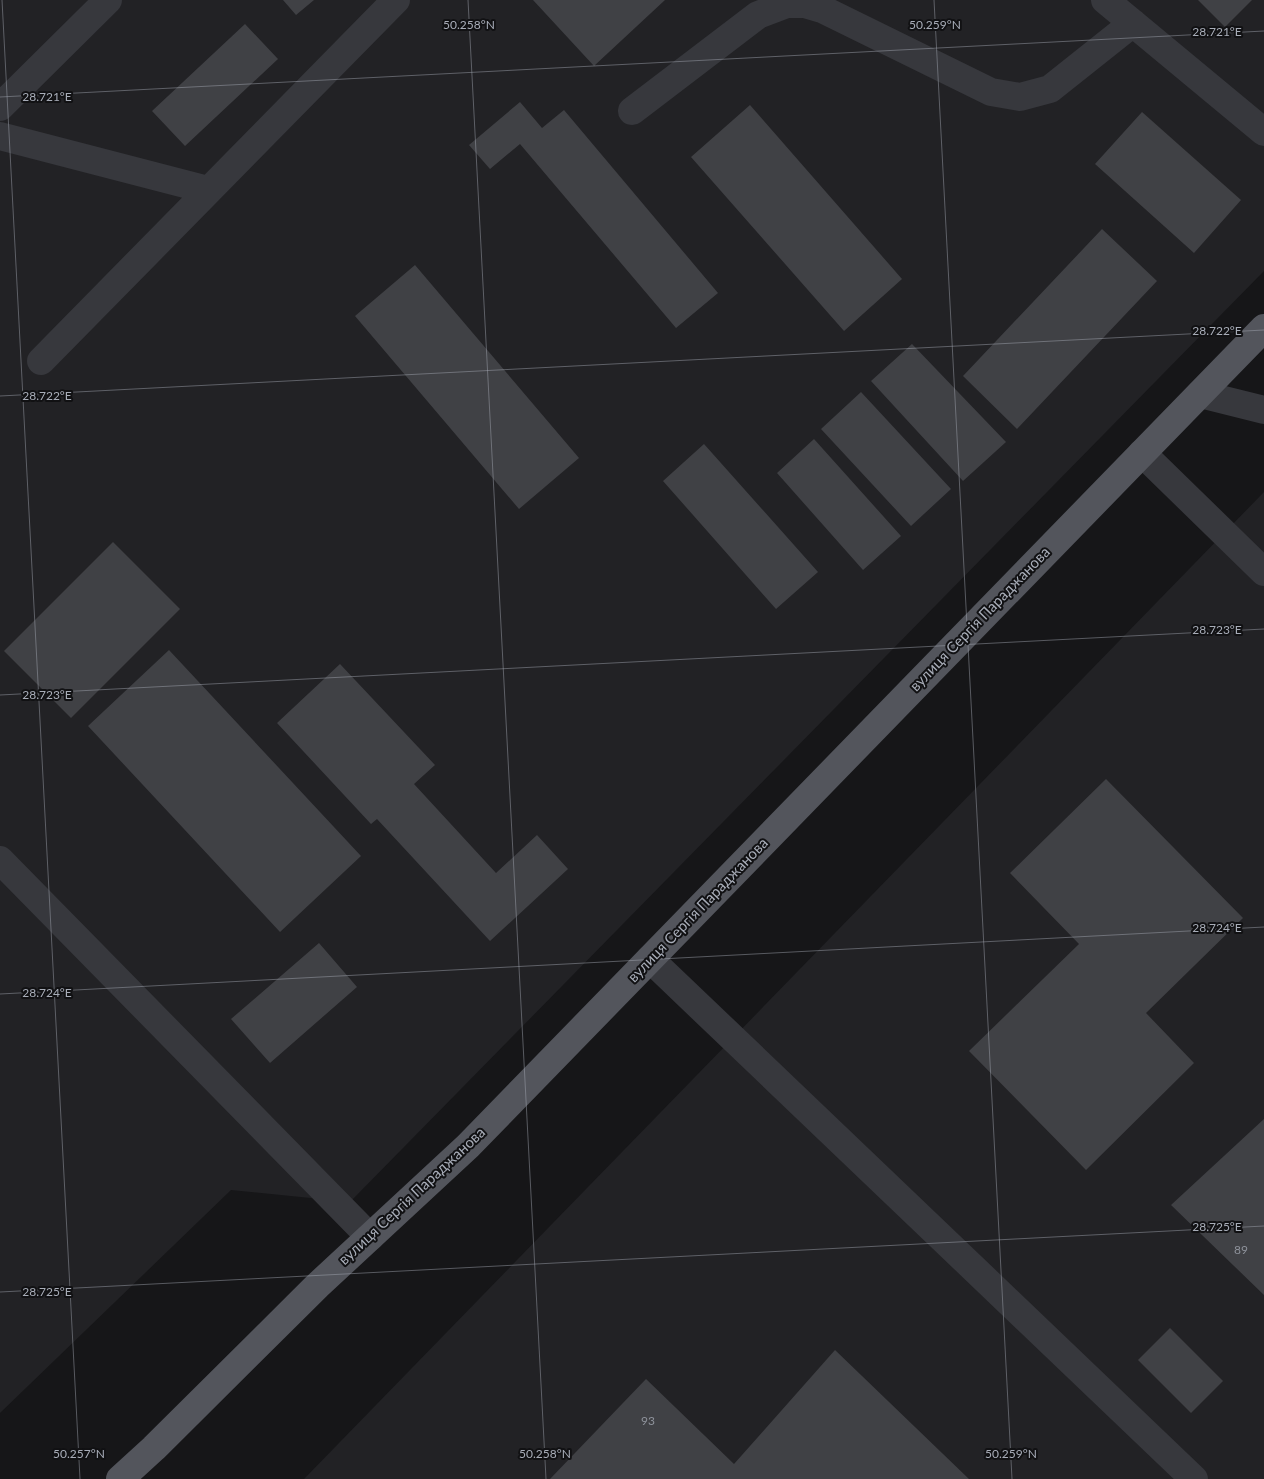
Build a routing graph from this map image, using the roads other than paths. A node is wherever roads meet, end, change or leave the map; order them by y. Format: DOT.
graph roads {
  1 [pos="108,0"];
  2 [pos="396,0"];
  3 [pos="1105,0"];
  4 [pos="1133,23"];
  5 [pos="0,107"];
  6 [pos="632,111"];
  7 [pos="1264,132"];
  8 [pos="0,136"];
  9 [pos="208,190"];
  10 [pos="1264,328"];
  11 [pos="41,361"];
  12 [pos="1200,394"];
  13 [pos="1264,410"];
  14 [pos="1142,453"];
  15 [pos="1264,572"];
  16 [pos="0,860"];
  17 [pos="650,959"];
  18 [pos="370,1237"];
  19 [pos="138,1468"];
  20 [pos="120,1479"];
  21 [pos="1194,1479"];
  1 -- 5 [label="lane"];
  2 -- 9 [label="lane"];
  3 -- 4 [label="lane"];
  4 -- 6 [label="lane"];
  4 -- 7 [label="lane"];
  8 -- 9 [label="lane"];
  9 -- 11 [label="lane"];
  10 -- 12 [label="main road, вулиця Сергія Параджанова"];
  12 -- 13 [label="lane"];
  12 -- 14 [label="main road, вулиця Сергія Параджанова"];
  14 -- 15 [label="lane"];
  14 -- 17 [label="main road, вулиця Сергія Параджанова"];
  16 -- 18 [label="lane"];
  17 -- 18 [label="main road, вулиця Сергія Параджанова"];
  17 -- 21 [label="lane"];
  18 -- 19 [label="main road, вулиця Сергія Параджанова"];
  19 -- 20 [label="main road, вулиця Сергія Параджанова"];
}
